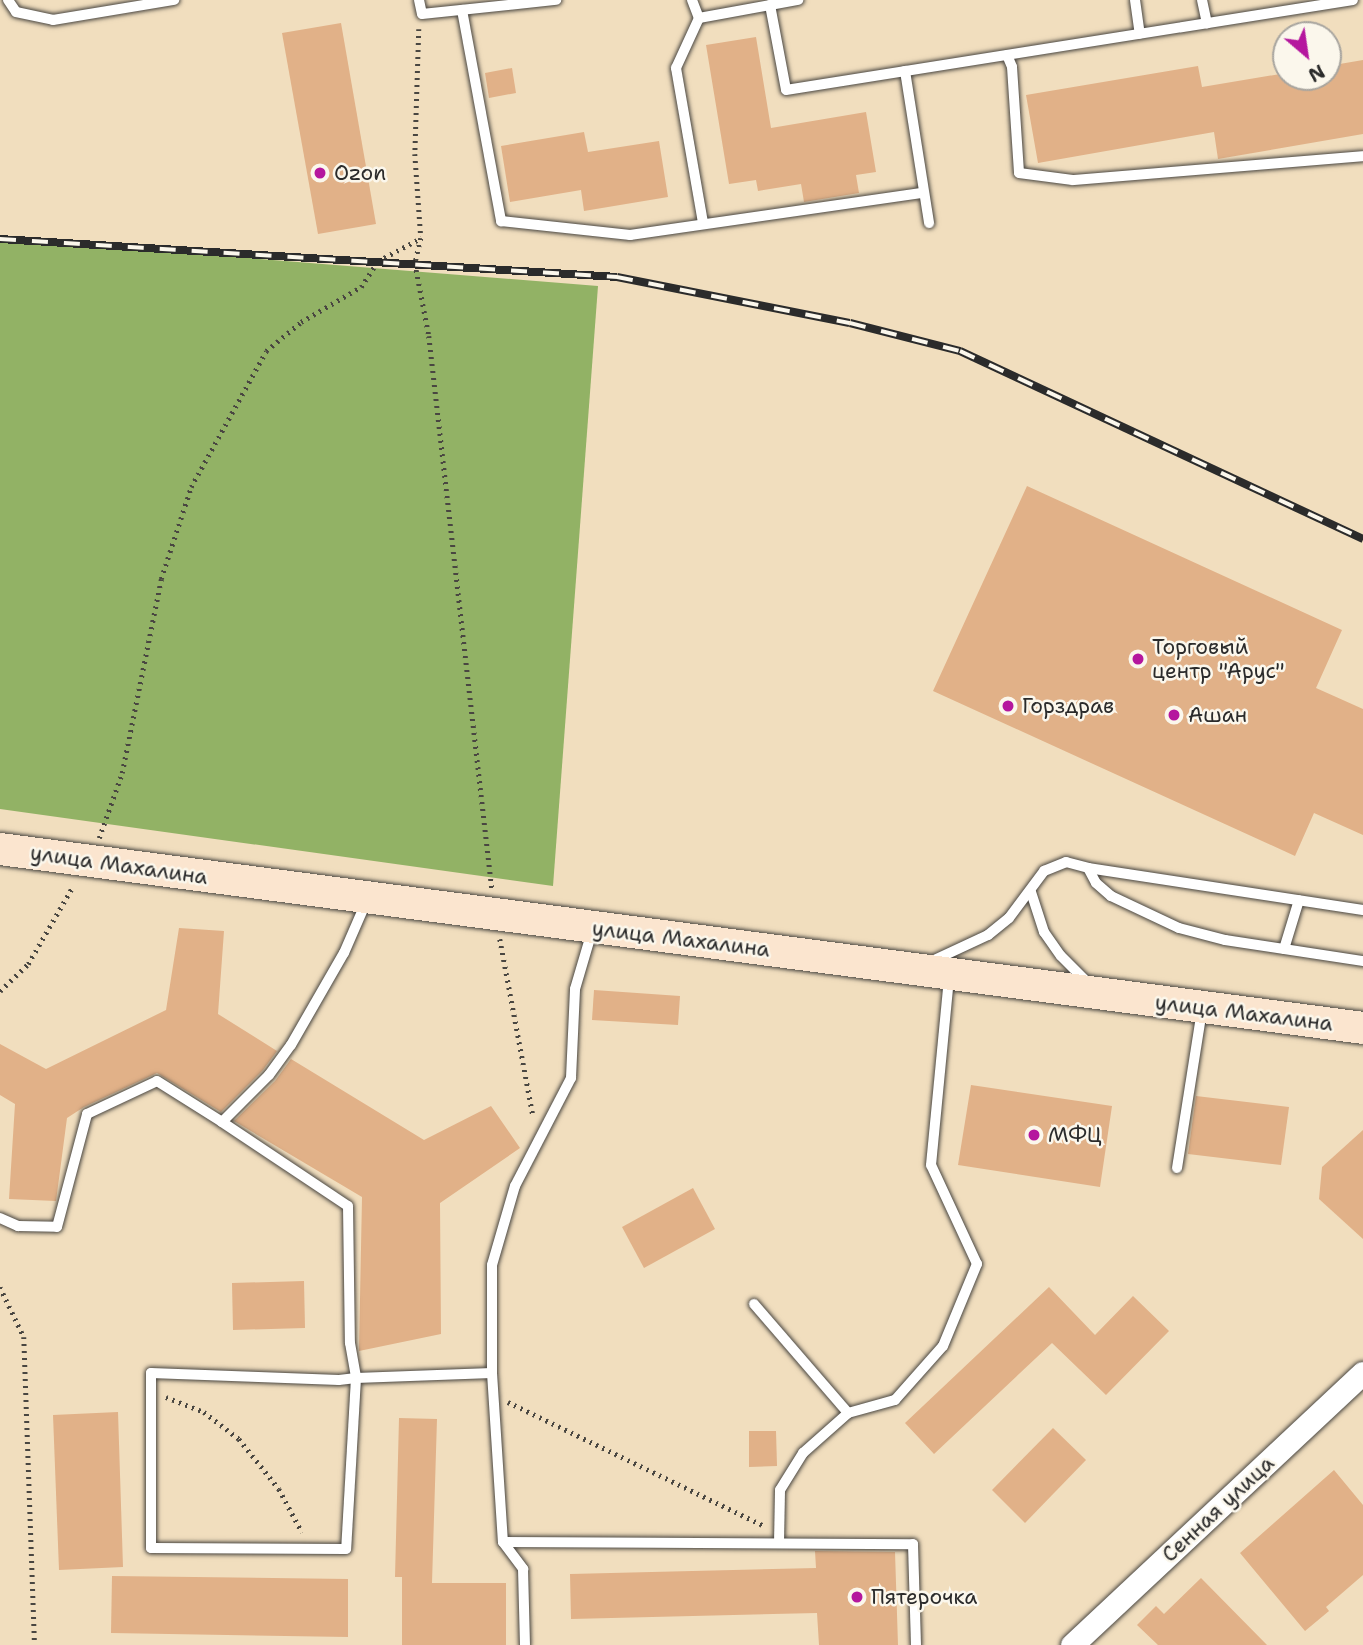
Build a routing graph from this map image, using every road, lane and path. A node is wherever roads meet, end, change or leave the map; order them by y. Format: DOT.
graph roads {
  1 [pos="8,0"];
  2 [pos="174,0"];
  3 [pos="419,0"];
  4 [pos="556,0"];
  5 [pos="692,0"];
  6 [pos="798,0"];
  7 [pos="1135,0"];
  8 [pos="1202,0"];
  9 [pos="1353,0"];
  10 [pos="770,5"];
  11 [pos="462,10"];
  12 [pos="422,14"];
  13 [pos="699,18"];
  14 [pos="1207,23"];
  15 [pos="1139,34"];
  16 [pos="1007,55"];
  17 [pos="905,71"];
  18 [pos="1363,156"];
  19 [pos="923,193"];
  20 [pos="703,222"];
  21 [pos="929,223"];
  22 [pos="421,238"];
  23 [pos="0,849"];
  24 [pos="87,860"];
  25 [pos="1088,868"];
  26 [pos="1031,892"];
  27 [pos="368,898"];
  28 [pos="1299,900"];
  29 [pos="1363,910"];
  30 [pos="495,914"];
  31 [pos="593,927"];
  32 [pos="1284,949"];
  33 [pos="1363,961"];
  34 [pos="914,969"];
  35 [pos="949,974"];
  36 [pos="0,991"];
  37 [pos="1099,994"];
  38 [pos="1202,1008"];
  39 [pos="1363,1028"];
  40 [pos="222,1122"];
  41 [pos="536,1145"];
  42 [pos="1177,1168"];
  43 [pos="0,1218"];
  44 [pos="0,1287"];
  45 [pos="754,1304"];
  46 [pos="492,1373"];
  47 [pos="1363,1373"];
  48 [pos="356,1378"];
  49 [pos="151,1387"];
  50 [pos="493,1395"];
  51 [pos="848,1413"];
  52 [pos="779,1538"];
  53 [pos="503,1542"];
  54 [pos="310,1549"];
  55 [pos="35,1645"];
  56 [pos="525,1645"];
  57 [pos="916,1645"];
  58 [pos="1072,1645"];
  1 -- 2 [label="lane"];
  3 -- 12 [label="lane"];
  4 -- 11 [label="lane"];
  5 -- 13 [label="lane"];
  6 -- 10 [label="lane"];
  7 -- 15 [label="lane"];
  8 -- 14 [label="lane"];
  9 -- 14 [label="lane"];
  10 -- 13 [label="lane"];
  10 -- 17 [label="lane"];
  11 -- 12 [label="lane"];
  11 -- 20 [label="lane"];
  12 -- 22 [label="path"];
  13 -- 20 [label="lane"];
  14 -- 15 [label="lane"];
  15 -- 16 [label="lane"];
  16 -- 17 [label="lane"];
  16 -- 18 [label="lane"];
  17 -- 19 [label="lane"];
  19 -- 20 [label="lane"];
  19 -- 21 [label="lane"];
  22 -- 24 [label="path"];
  22 -- 30 [label="path"];
  23 -- 24 [label="street, улица Махалина"];
  24 -- 27 [label="street, улица Махалина"];
  24 -- 36 [label="path"];
  25 -- 26 [label="lane"];
  25 -- 28 [label="lane"];
  25 -- 32 [label="lane"];
  26 -- 34 [label="lane"];
  26 -- 37 [label="lane"];
  27 -- 30 [label="street, улица Махалина"];
  27 -- 40 [label="lane"];
  28 -- 29 [label="lane"];
  28 -- 32 [label="lane"];
  30 -- 31 [label="street, улица Махалина"];
  30 -- 41 [label="path"];
  31 -- 34 [label="street, улица Махалина"];
  31 -- 41 [label="lane"];
  32 -- 33 [label="lane"];
  34 -- 35 [label="street, улица Махалина"];
  35 -- 37 [label="street, улица Махалина"];
  35 -- 51 [label="lane"];
  37 -- 38 [label="street, улица Махалина"];
  38 -- 39 [label="street, улица Махалина"];
  38 -- 42 [label="lane"];
  40 -- 43 [label="lane"];
  40 -- 48 [label="lane"];
  41 -- 46 [label="lane"];
  44 -- 55 [label="path"];
  45 -- 51 [label="lane"];
  46 -- 48 [label="lane"];
  46 -- 50 [label="lane"];
  47 -- 58 [label="street, Сенная улица"];
  48 -- 49 [label="lane"];
  48 -- 54 [label="lane"];
  49 -- 54 [label="path"];
  49 -- 54 [label="lane"];
  50 -- 52 [label="path"];
  50 -- 53 [label="lane"];
  51 -- 52 [label="lane"];
  52 -- 53 [label="lane"];
  52 -- 57 [label="lane"];
  53 -- 56 [label="lane"];
}
